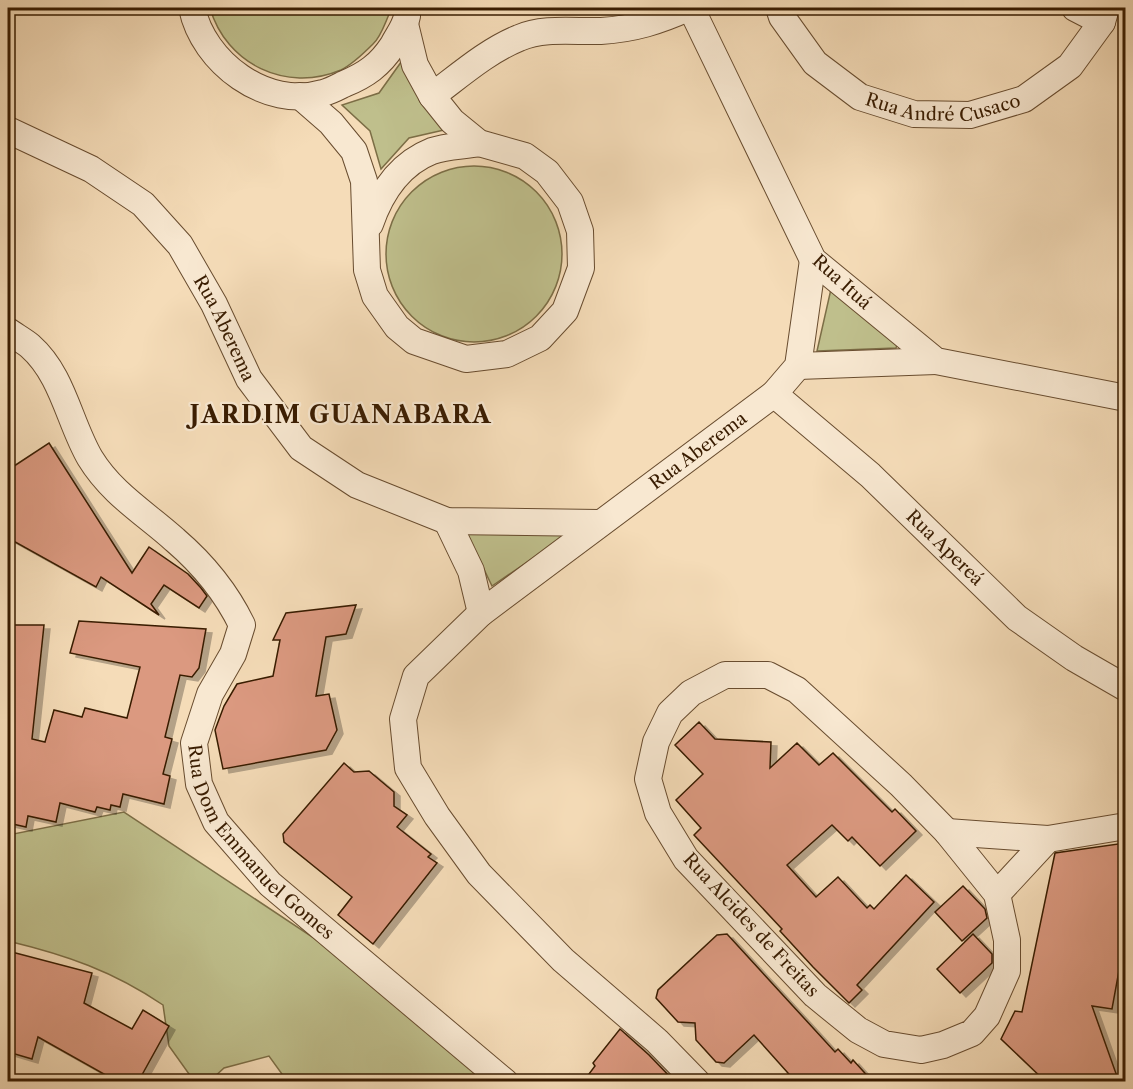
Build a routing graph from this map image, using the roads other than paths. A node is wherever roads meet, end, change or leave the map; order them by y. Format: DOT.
graph roads {
  1 [pos="175,8"];
  2 [pos="690,8"];
  3 [pos="779,8"];
  4 [pos="1075,8"];
  5 [pos="194,15"];
  6 [pos="1104,15"];
  7 [pos="407,16"];
  8 [pos="300,96"];
  9 [pos="432,96"];
  10 [pos="8,129"];
  11 [pos="479,143"];
  12 [pos="367,232"];
  13 [pos="813,260"];
  14 [pos="8,331"];
  15 [pos="936,361"];
  16 [pos="798,366"];
  17 [pos="774,394"];
  18 [pos="1125,398"];
  19 [pos="447,521"];
  20 [pos="599,523"];
  21 [pos="481,613"];
  22 [pos="1125,688"];
  23 [pos="1125,826"];
  24 [pos="947,832"];
  25 [pos="1048,839"];
  26 [pos="997,894"];
  27 [pos="505,1082"];
  28 [pos="697,1082"];
  1 -- 5 [label="street"];
  2 -- 9 [label="street"];
  2 -- 13 [label="street, Rua Ituá"];
  3 -- 6 [label="street, Rua André Cusaco"];
  4 -- 6 [label="street"];
  5 -- 8 [label="street"];
  7 -- 8 [label="street"];
  7 -- 9 [label="street"];
  8 -- 12 [label="street"];
  9 -- 11 [label="street"];
  10 -- 19 [label="street, Rua Aberema"];
  11 -- 12 [label="street"];
  11 -- 12 [label="street"];
  13 -- 15 [label="street, Rua Ituá"];
  13 -- 16 [label="street"];
  14 -- 27 [label="street, Rua Dom Emmanuel Gomes"];
  15 -- 16 [label="street"];
  15 -- 18 [label="street, Rua Ituá"];
  16 -- 17 [label="street, Rua Aberema"];
  17 -- 20 [label="street, Rua Aberema"];
  17 -- 22 [label="street, Rua Apereá"];
  19 -- 20 [label="street, Rua Aberema"];
  19 -- 21 [label="street"];
  20 -- 21 [label="street"];
  21 -- 28 [label="street"];
  23 -- 25 [label="street"];
  24 -- 25 [label="street"];
  24 -- 26 [label="street, Rua Alcides de Freitas"];
  24 -- 26 [label="street, Rua Alcides de Freitas"];
  25 -- 26 [label="street"];
}
